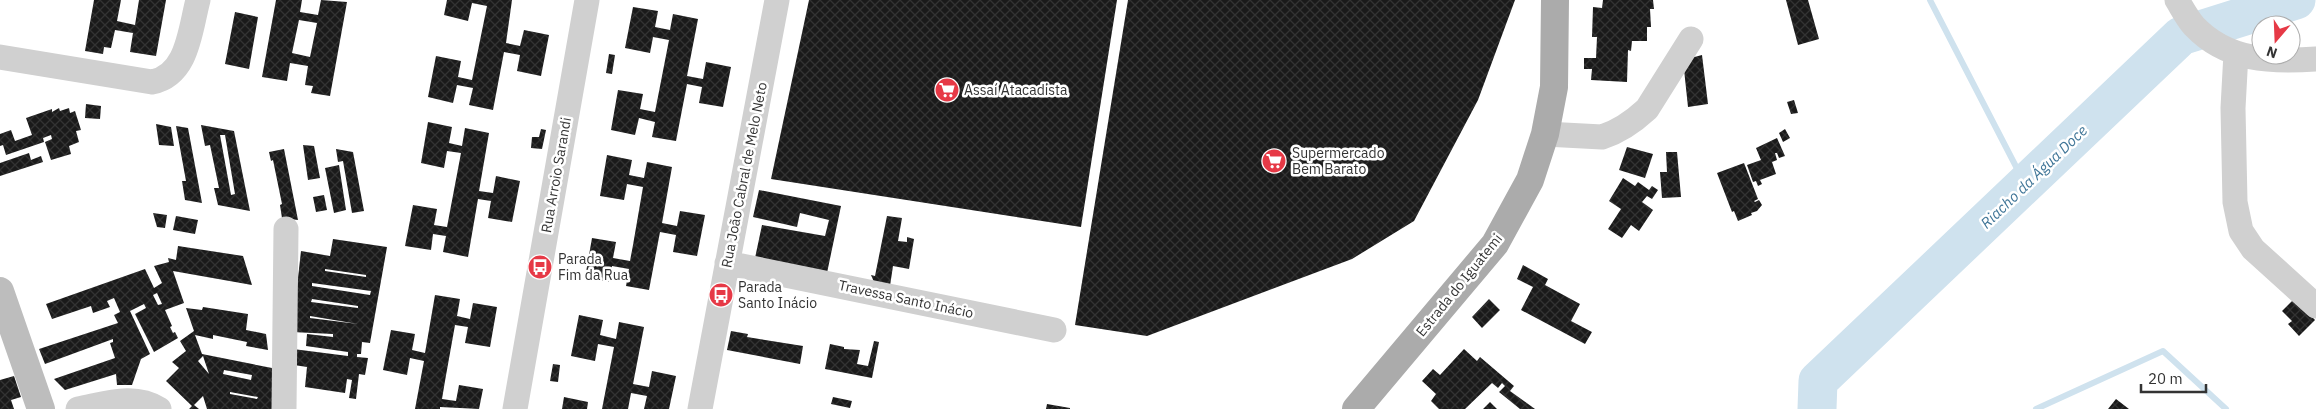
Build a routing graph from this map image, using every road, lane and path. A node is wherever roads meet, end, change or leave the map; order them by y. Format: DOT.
graph roads {
  1 [pos="198,0"];
  2 [pos="587,0"];
  3 [pos="777,0"];
  4 [pos="1555,0"];
  5 [pos="2177,0"];
  6 [pos="1691,39"];
  7 [pos="2236,53"];
  8 [pos="0,57"];
  9 [pos="2316,59"];
  10 [pos="1545,134"];
  11 [pos="286,229"];
  12 [pos="728,263"];
  13 [pos="0,291"];
  14 [pos="2316,306"];
  15 [pos="1054,330"];
  16 [pos="41,409"];
  17 [pos="78,409"];
  18 [pos="159,409"];
  19 [pos="284,409"];
  20 [pos="515,409"];
  21 [pos="700,409"];
  22 [pos="1356,409"];
  1 -- 8 [label="street"];
  2 -- 20 [label="street, Rua Arroio Sarandi"];
  3 -- 12 [label="street, Rua João Cabral de Melo Neto"];
  4 -- 10 [label="main road, Estrada do Iguatemi"];
  5 -- 7 [label="street"];
  6 -- 10 [label="street"];
  7 -- 9 [label="street"];
  7 -- 14 [label="street"];
  10 -- 22 [label="main road, Estrada do Iguatemi"];
  11 -- 19 [label="street"];
  12 -- 15 [label="street, Travessa Santo Inácio"];
  12 -- 21 [label="street, Rua João Cabral de Melo Neto"];
  13 -- 16 [label="street"];
  17 -- 18 [label="street"];
}
